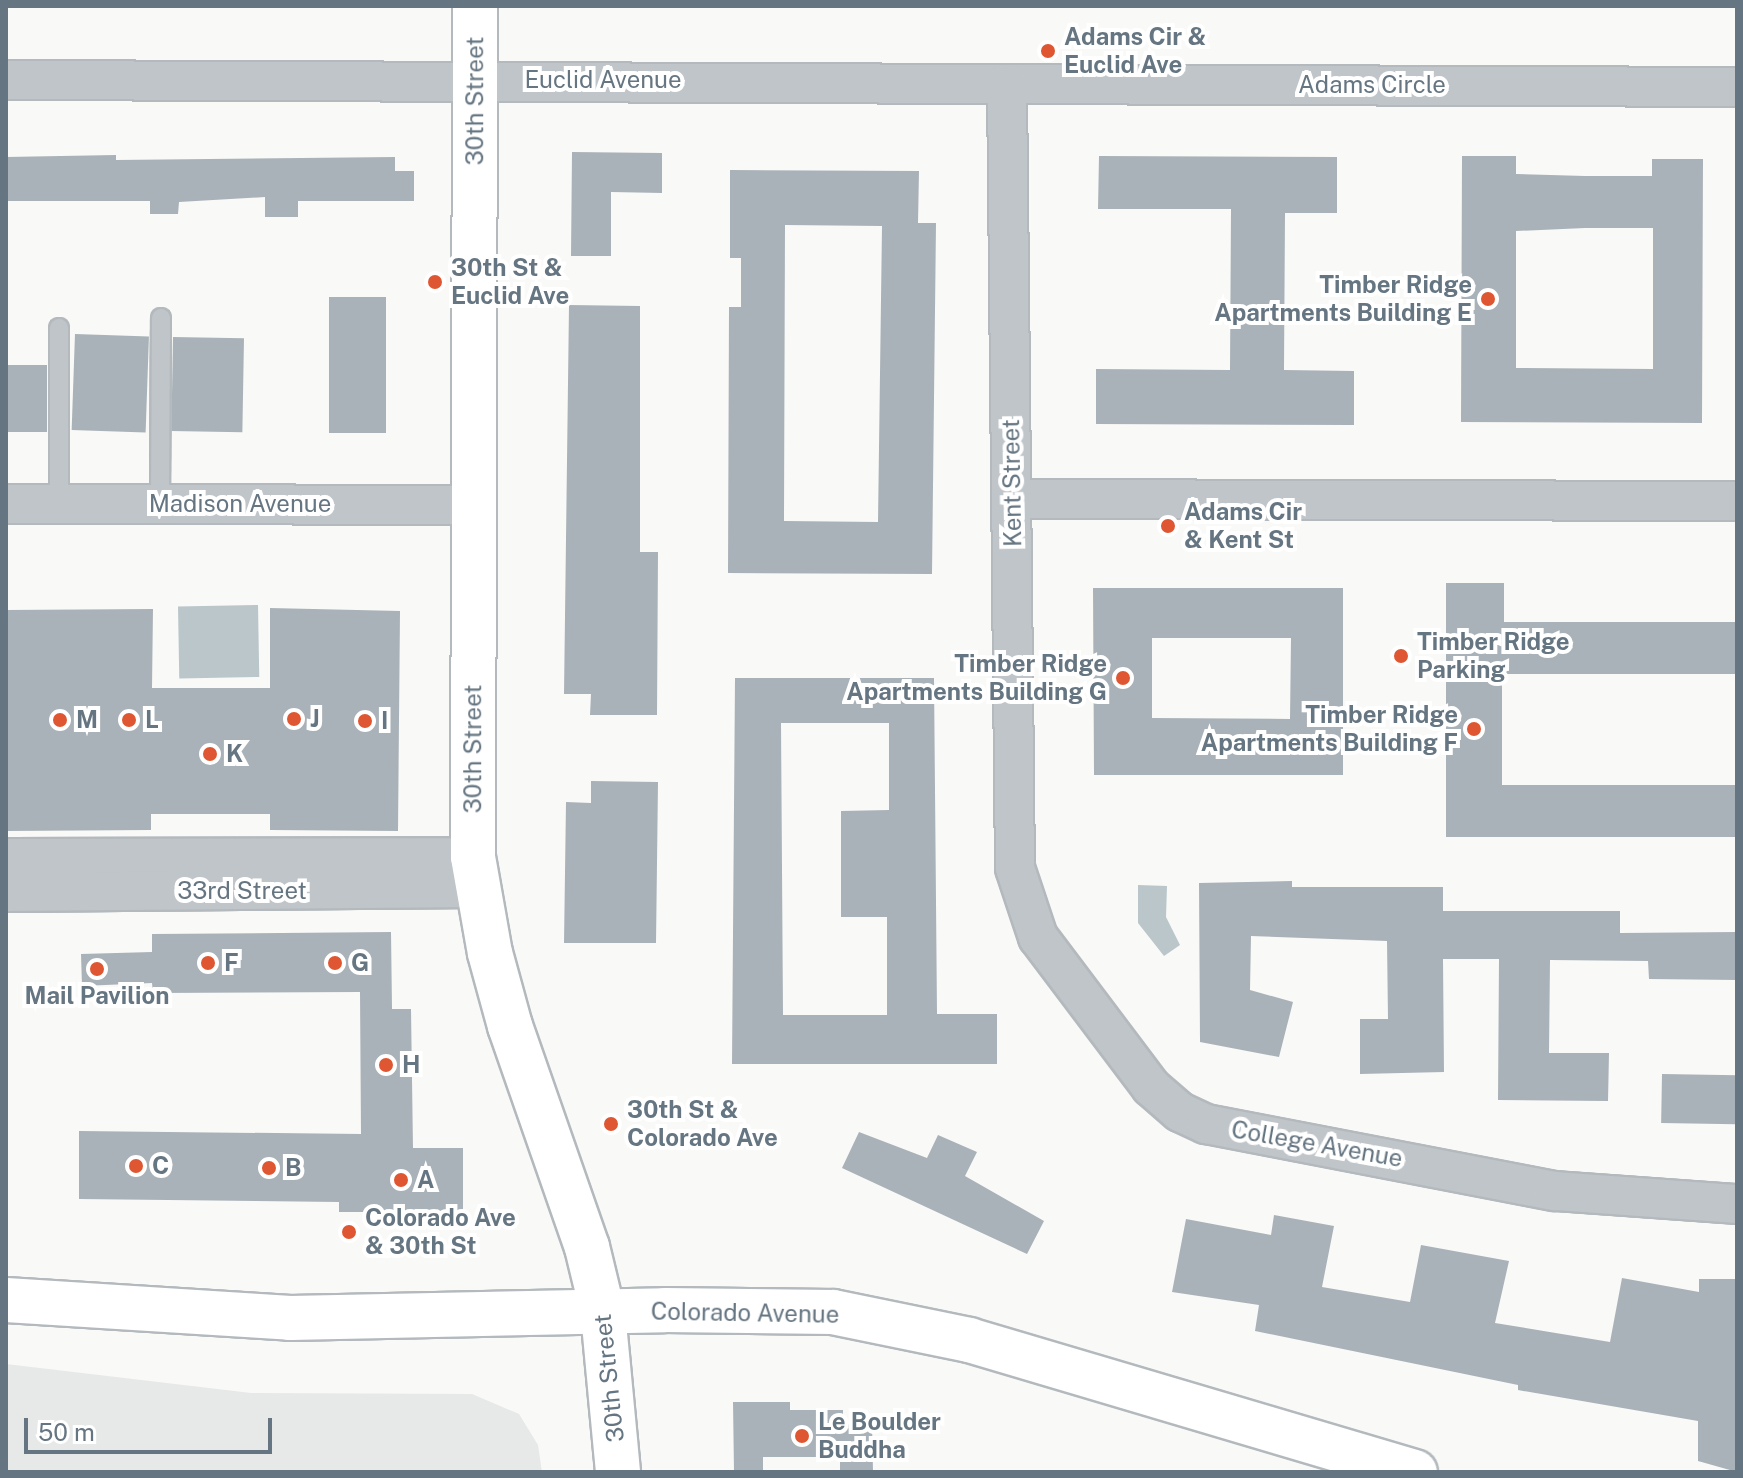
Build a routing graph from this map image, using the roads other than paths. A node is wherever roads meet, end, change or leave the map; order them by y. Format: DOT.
graph roads {
  1 [pos="475,6"];
  2 [pos="6,80"];
  3 [pos="475,80"];
  4 [pos="1007,84"];
  5 [pos="1737,87"];
  6 [pos="161,318"];
  7 [pos="59,328"];
  8 [pos="1012,499"];
  9 [pos="1737,501"];
  10 [pos="6,504"];
  11 [pos="59,504"];
  12 [pos="160,504"];
  13 [pos="473,505"];
  14 [pos="6,858"];
  15 [pos="475,872"];
  16 [pos="1017,883"];
  17 [pos="6,892"];
  18 [pos="1737,1204"];
  19 [pos="6,1300"];
  20 [pos="603,1313"];
  21 [pos="618,1472"];
  22 [pos="1415,1472"];
  1 -- 3 [label="main road, 30th Street"];
  2 -- 3 [label="street, Euclid Avenue"];
  3 -- 4 [label="street, Euclid Avenue"];
  3 -- 13 [label="main road, 30th Street"];
  4 -- 5 [label="street, Adams Circle"];
  4 -- 8 [label="street, Kent Street"];
  6 -- 12 [label="lane"];
  7 -- 11 [label="lane"];
  8 -- 9 [label="street"];
  8 -- 16 [label="street, Kent Street"];
  10 -- 11 [label="street, Madison Avenue"];
  11 -- 12 [label="street, Madison Avenue"];
  12 -- 13 [label="street, Madison Avenue"];
  13 -- 15 [label="main road, 30th Street"];
  14 -- 15 [label="street, 33rd Street"];
  15 -- 17 [label="street, 33rd Street"];
  15 -- 20 [label="main road, 30th Street"];
  16 -- 18 [label="street, College Avenue"];
  19 -- 20 [label="main road, Colorado Avenue"];
  20 -- 21 [label="main road, 30th Street"];
  20 -- 22 [label="main road, Colorado Avenue"];
}
